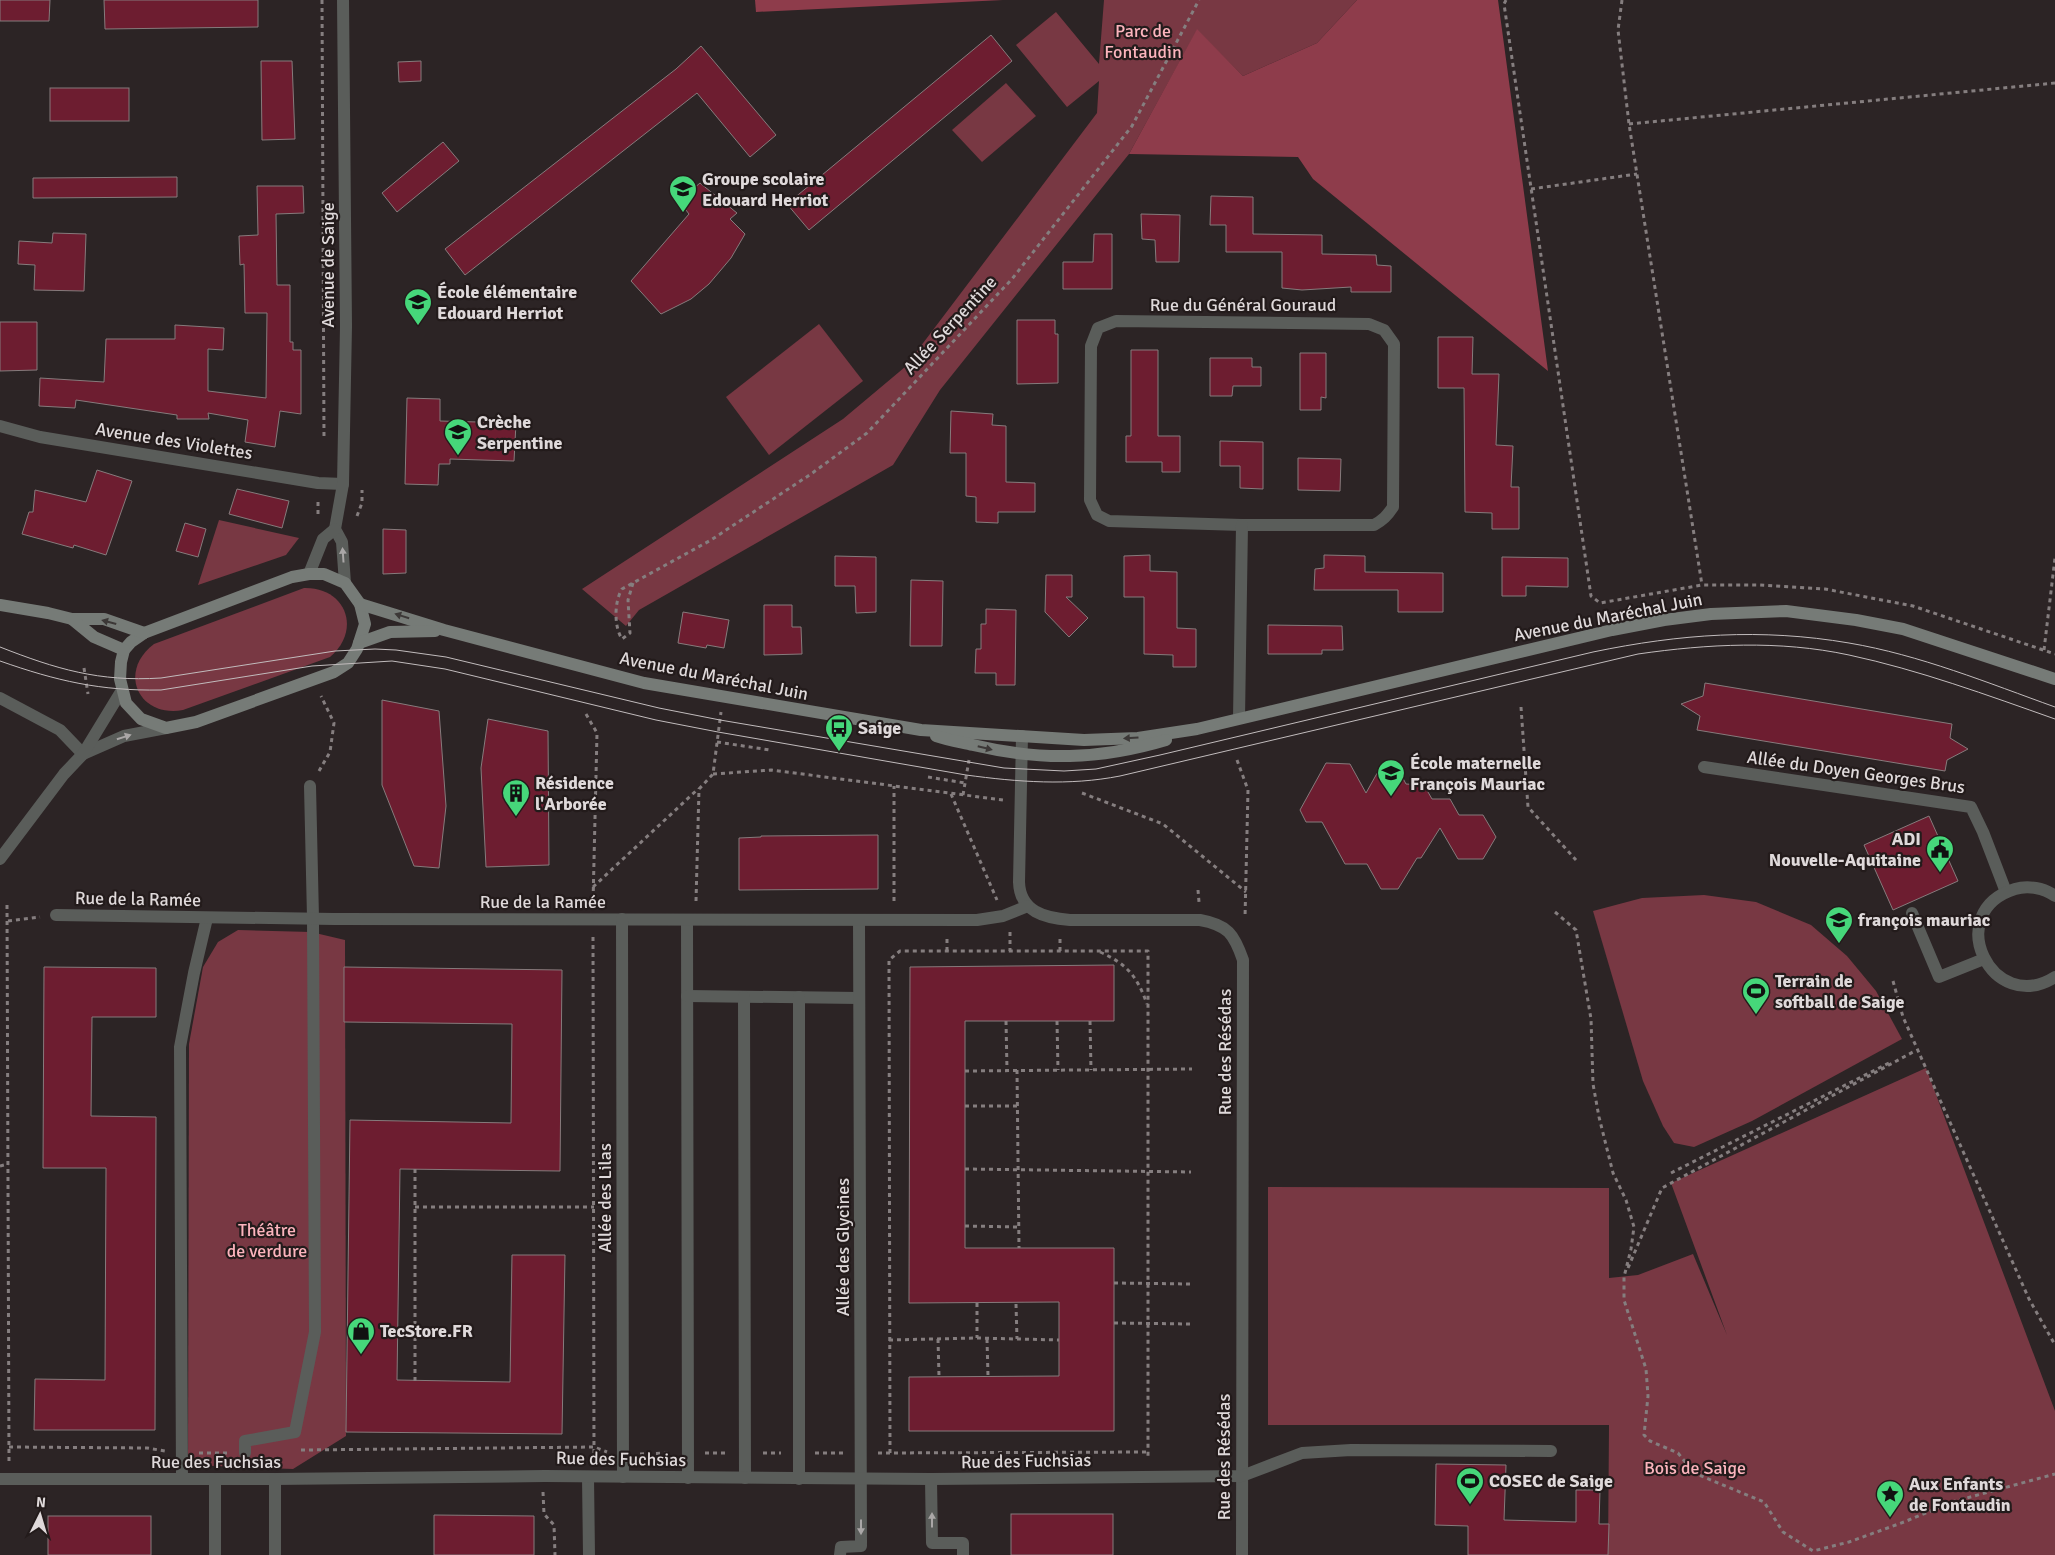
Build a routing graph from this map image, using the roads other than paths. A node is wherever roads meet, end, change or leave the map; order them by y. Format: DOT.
graph roads {
  1 [pos="343,0"];
  2 [pos="0,426"];
  3 [pos="343,484"];
  4 [pos="1242,525"];
  5 [pos="336,529"];
  6 [pos="309,574"];
  7 [pos="345,583"];
  8 [pos="360,604"];
  9 [pos="0,605"];
  10 [pos="72,619"];
  11 [pos="444,630"];
  12 [pos="144,633"];
  13 [pos="359,643"];
  14 [pos="124,650"];
  15 [pos="2055,679"];
  16 [pos="122,690"];
  17 [pos="0,698"];
  18 [pos="1239,718"];
  19 [pos="166,728"];
  20 [pos="1197,729"];
  21 [pos="921,730"];
  22 [pos="1022,736"];
  23 [pos="83,754"];
  24 [pos="1022,755"];
  25 [pos="1704,767"];
  26 [pos="310,786"];
  27 [pos="0,859"];
  28 [pos="2006,892"];
  29 [pos="2055,896"];
  30 [pos="1028,906"];
  31 [pos="1912,913"];
  32 [pos="56,915"];
  33 [pos="208,918"];
  34 [pos="313,918"];
  35 [pos="622,920"];
  36 [pos="687,920"];
  37 [pos="859,920"];
  38 [pos="1984,959"];
  39 [pos="2055,977"];
  40 [pos="687,996"];
  41 [pos="744,996"];
  42 [pos="799,997"];
  43 [pos="859,998"];
  44 [pos="1551,1452"];
  45 [pos="245,1453"];
  46 [pos="591,1476"];
  47 [pos="1242,1476"];
  48 [pos="623,1477"];
  49 [pos="688,1478"];
  50 [pos="745,1478"];
  51 [pos="4,1479"];
  52 [pos="182,1479"];
  53 [pos="275,1479"];
  54 [pos="799,1479"];
  55 [pos="861,1479"];
  56 [pos="931,1479"];
  57 [pos="215,1480"];
  58 [pos="215,1555"];
  59 [pos="275,1555"];
  60 [pos="589,1555"];
  61 [pos="840,1555"];
  62 [pos="963,1555"];
  63 [pos="1242,1555"];
  1 -- 3 [label="street, Avenue de Saige"];
  2 -- 3 [label="street, Avenue des Violettes"];
  3 -- 5 [label="street, Avenue de Saige"];
  4 -- 4 [label="street, Rue du Général Gouraud"];
  4 -- 18 [label="street"];
  5 -- 6 [label="street"];
  7 -- 5 [label="street, Avenue de Saige, one-way"];
  6 -- 7 [label="main road"];
  6 -- 12 [label="main road"];
  7 -- 8 [label="main road"];
  11 -- 8 [label="main road, Avenue du Maréchal Juin, one-way"];
  8 -- 13 [label="main road"];
  9 -- 10 [label="main road"];
  12 -- 10 [label="main road, one-way"];
  10 -- 14 [label="main road"];
  11 -- 13 [label="main road, Avenue du Maréchal Juin"];
  11 -- 21 [label="main road, Avenue du Maréchal Juin"];
  12 -- 14 [label="main road"];
  13 -- 19 [label="main road"];
  14 -- 16 [label="main road"];
  15 -- 18 [label="main road, Avenue du Maréchal Juin"];
  16 -- 19 [label="main road"];
  16 -- 23 [label="street"];
  17 -- 23 [label="street"];
  18 -- 20 [label="main road, Avenue du Maréchal Juin"];
  23 -- 19 [label="street, one-way"];
  20 -- 22 [label="main road, Avenue du Maréchal Juin, one-way"];
  20 -- 24 [label="main road, Avenue du Maréchal Juin"];
  21 -- 22 [label="main road, Avenue du Maréchal Juin"];
  21 -- 24 [label="main road, Avenue du Maréchal Juin, one-way"];
  22 -- 24 [label="street"];
  23 -- 27 [label="street"];
  24 -- 30 [label="street"];
  25 -- 28 [label="street, Allée du Doyen Georges Brus"];
  26 -- 34 [label="street"];
  28 -- 29 [label="street"];
  28 -- 38 [label="street"];
  30 -- 37 [label="street, Rue de la Ramée"];
  30 -- 47 [label="street, Rue des Résédas"];
  31 -- 38 [label="street"];
  32 -- 33 [label="street, Rue de la Ramée"];
  33 -- 34 [label="street, Rue de la Ramée"];
  33 -- 52 [label="street"];
  34 -- 35 [label="street, Rue de la Ramée"];
  34 -- 45 [label="street"];
  35 -- 36 [label="street, Rue de la Ramée"];
  35 -- 48 [label="street, Allée des Lilas"];
  36 -- 37 [label="street, Rue de la Ramée"];
  36 -- 40 [label="street"];
  37 -- 43 [label="street, Allée des Glycines"];
  38 -- 39 [label="street"];
  40 -- 41 [label="street"];
  40 -- 49 [label="street"];
  41 -- 42 [label="street"];
  41 -- 50 [label="street"];
  42 -- 43 [label="street"];
  42 -- 54 [label="street"];
  43 -- 55 [label="street, Allée des Glycines"];
  44 -- 47 [label="street"];
  46 -- 48 [label="street, Rue des Fuchsias"];
  46 -- 53 [label="street, Rue des Fuchsias"];
  46 -- 60 [label="street"];
  47 -- 56 [label="street, Rue des Fuchsias"];
  47 -- 63 [label="street, Rue des Résédas"];
  48 -- 49 [label="street, Rue des Fuchsias"];
  49 -- 50 [label="street, Rue des Fuchsias"];
  50 -- 54 [label="street, Rue des Fuchsias"];
  51 -- 52 [label="street, Rue des Fuchsias"];
  52 -- 57 [label="street, Rue des Fuchsias"];
  53 -- 57 [label="street, Rue des Fuchsias"];
  53 -- 59 [label="street"];
  54 -- 55 [label="street, Rue des Fuchsias"];
  55 -- 56 [label="street, Rue des Fuchsias"];
  55 -- 61 [label="street, Allée des Glycines, one-way"];
  62 -- 56 [label="street, one-way"];
  57 -- 58 [label="street"];
}
